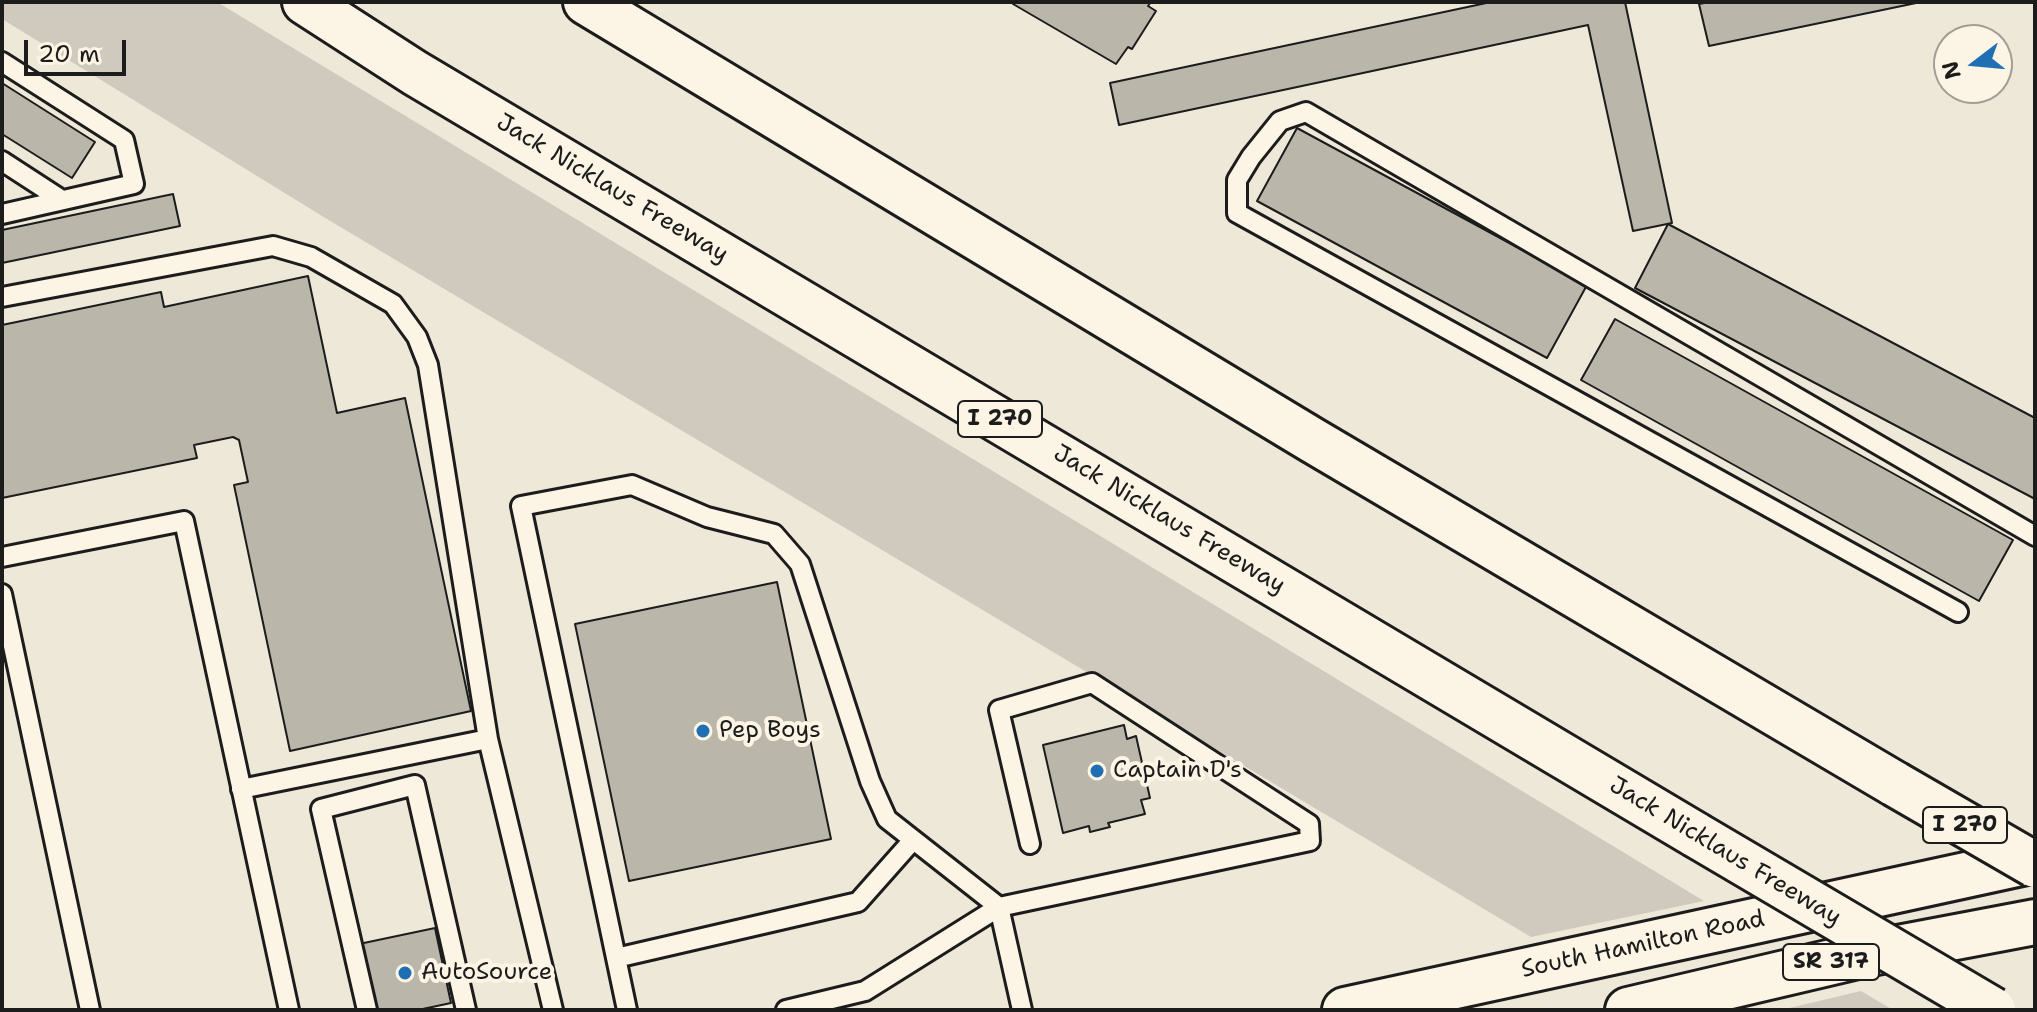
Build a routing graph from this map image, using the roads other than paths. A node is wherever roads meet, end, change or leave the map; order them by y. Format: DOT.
graph roads {
  1 [pos="305,2"];
  2 [pos="586,2"];
  3 [pos="2,62"];
  4 [pos="2,161"];
  5 [pos="62,200"];
  6 [pos="2,214"];
  7 [pos="2,297"];
  8 [pos="2035,536"];
  9 [pos="2,557"];
  10 [pos="2,594"];
  11 [pos="1958,612"];
  12 [pos="488,739"];
  13 [pos="241,789"];
  14 [pos="913,840"];
  15 [pos="1030,844"];
  16 [pos="2035,862"];
  17 [pos="999,907"];
  18 [pos="2035,922"];
  19 [pos="616,958"];
  20 [pos="90,1010"];
  21 [pos="289,1010"];
  22 [pos="367,1010"];
  23 [pos="466,1010"];
  24 [pos="553,1010"];
  25 [pos="627,1010"];
  26 [pos="786,1010"];
  27 [pos="1022,1010"];
  28 [pos="1345,1010"];
  29 [pos="1628,1010"];
  30 [pos="1993,1010"];
  1 -- 30 [label="main road, Jack Nicklaus Freeway / I 270, bridge"];
  2 -- 16 [label="main road, I 270, bridge"];
  3 -- 5 [label="lane"];
  4 -- 5 [label="lane"];
  5 -- 6 [label="lane"];
  7 -- 12 [label="lane"];
  8 -- 11 [label="lane"];
  9 -- 13 [label="lane"];
  10 -- 20 [label="lane"];
  12 -- 13 [label="lane"];
  12 -- 24 [label="lane"];
  13 -- 21 [label="lane"];
  14 -- 17 [label="lane"];
  14 -- 19 [label="lane"];
  14 -- 19 [label="lane"];
  15 -- 17 [label="lane"];
  16 -- 28 [label="main road, South Hamilton Road / SR 317"];
  17 -- 26 [label="lane"];
  17 -- 27 [label="lane"];
  18 -- 29 [label="main road, SR 317"];
  19 -- 25 [label="lane"];
  22 -- 23 [label="lane"];
}
